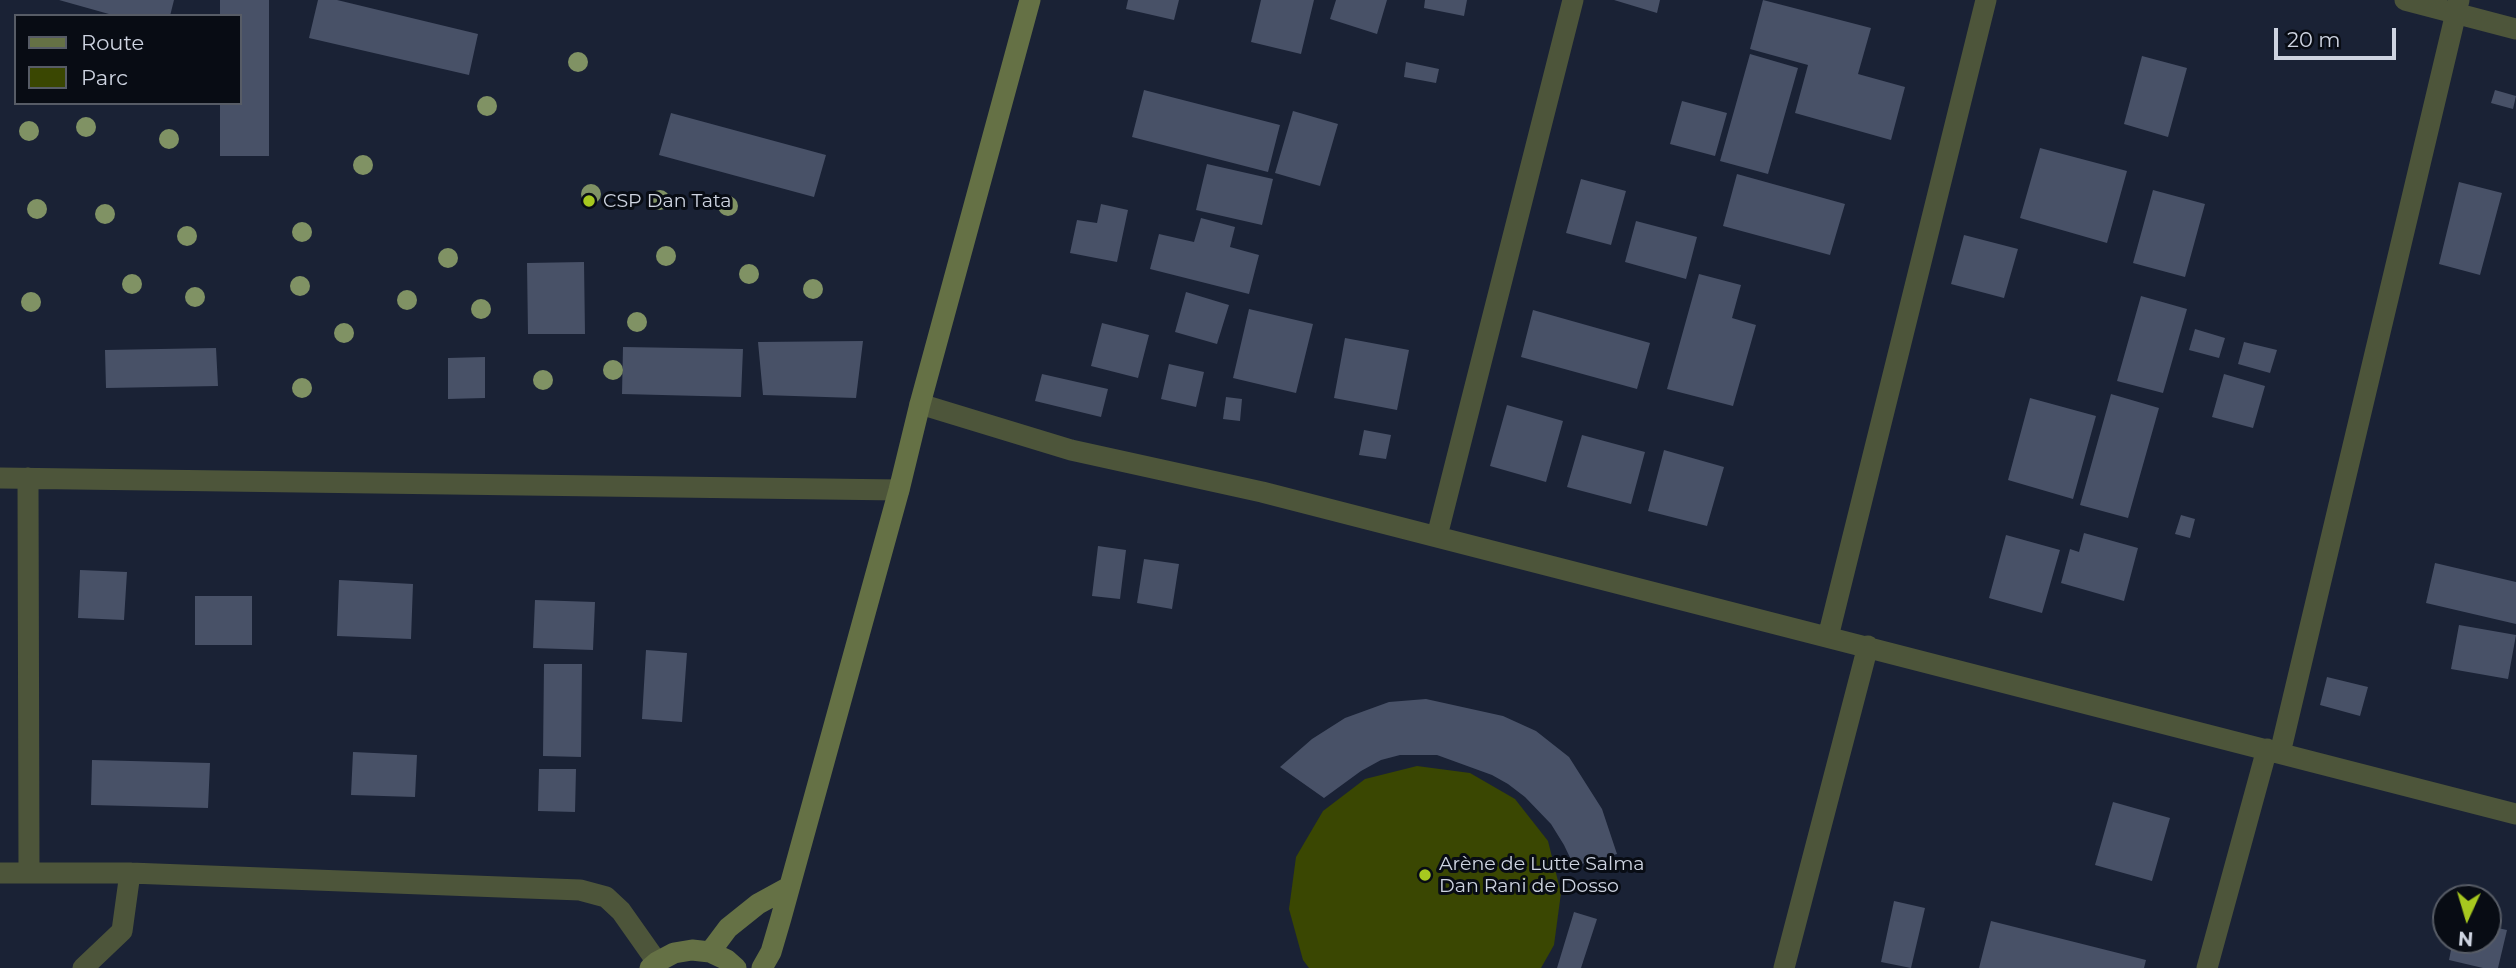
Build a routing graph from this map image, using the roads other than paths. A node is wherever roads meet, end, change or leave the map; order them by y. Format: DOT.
graph roads {
  1 [pos="1030,0"];
  2 [pos="1573,0"];
  3 [pos="1986,0"];
  4 [pos="2405,0"];
  5 [pos="2457,7"];
  6 [pos="2516,29"];
  7 [pos="920,404"];
  8 [pos="0,478"];
  9 [pos="28,478"];
  10 [pos="899,490"];
  11 [pos="1437,536"];
  12 [pos="1828,637"];
  13 [pos="1868,646"];
  14 [pos="2274,751"];
  15 [pos="2516,814"];
  16 [pos="0,873"];
  17 [pos="29,873"];
  18 [pos="130,873"];
  19 [pos="789,887"];
  20 [pos="710,952"];
  21 [pos="654,965"];
  22 [pos="83,968"];
  23 [pos="736,968"];
  24 [pos="762,968"];
  25 [pos="1784,968"];
  26 [pos="2207,968"];
  1 -- 7 [label="main road"];
  2 -- 11 [label="street"];
  3 -- 12 [label="street"];
  4 -- 5 [label="street"];
  5 -- 6 [label="street"];
  5 -- 14 [label="street"];
  7 -- 10 [label="main road"];
  7 -- 11 [label="street"];
  8 -- 9 [label="street"];
  9 -- 10 [label="street"];
  9 -- 17 [label="street"];
  10 -- 19 [label="main road"];
  11 -- 12 [label="street"];
  12 -- 13 [label="street"];
  13 -- 14 [label="street"];
  13 -- 25 [label="street"];
  14 -- 15 [label="street"];
  14 -- 26 [label="street"];
  16 -- 17 [label="street"];
  17 -- 18 [label="street"];
  18 -- 21 [label="street"];
  18 -- 22 [label="street"];
  19 -- 20 [label="main road"];
  19 -- 24 [label="main road"];
  20 -- 21 [label="main road"];
  20 -- 23 [label="main road"];
}
